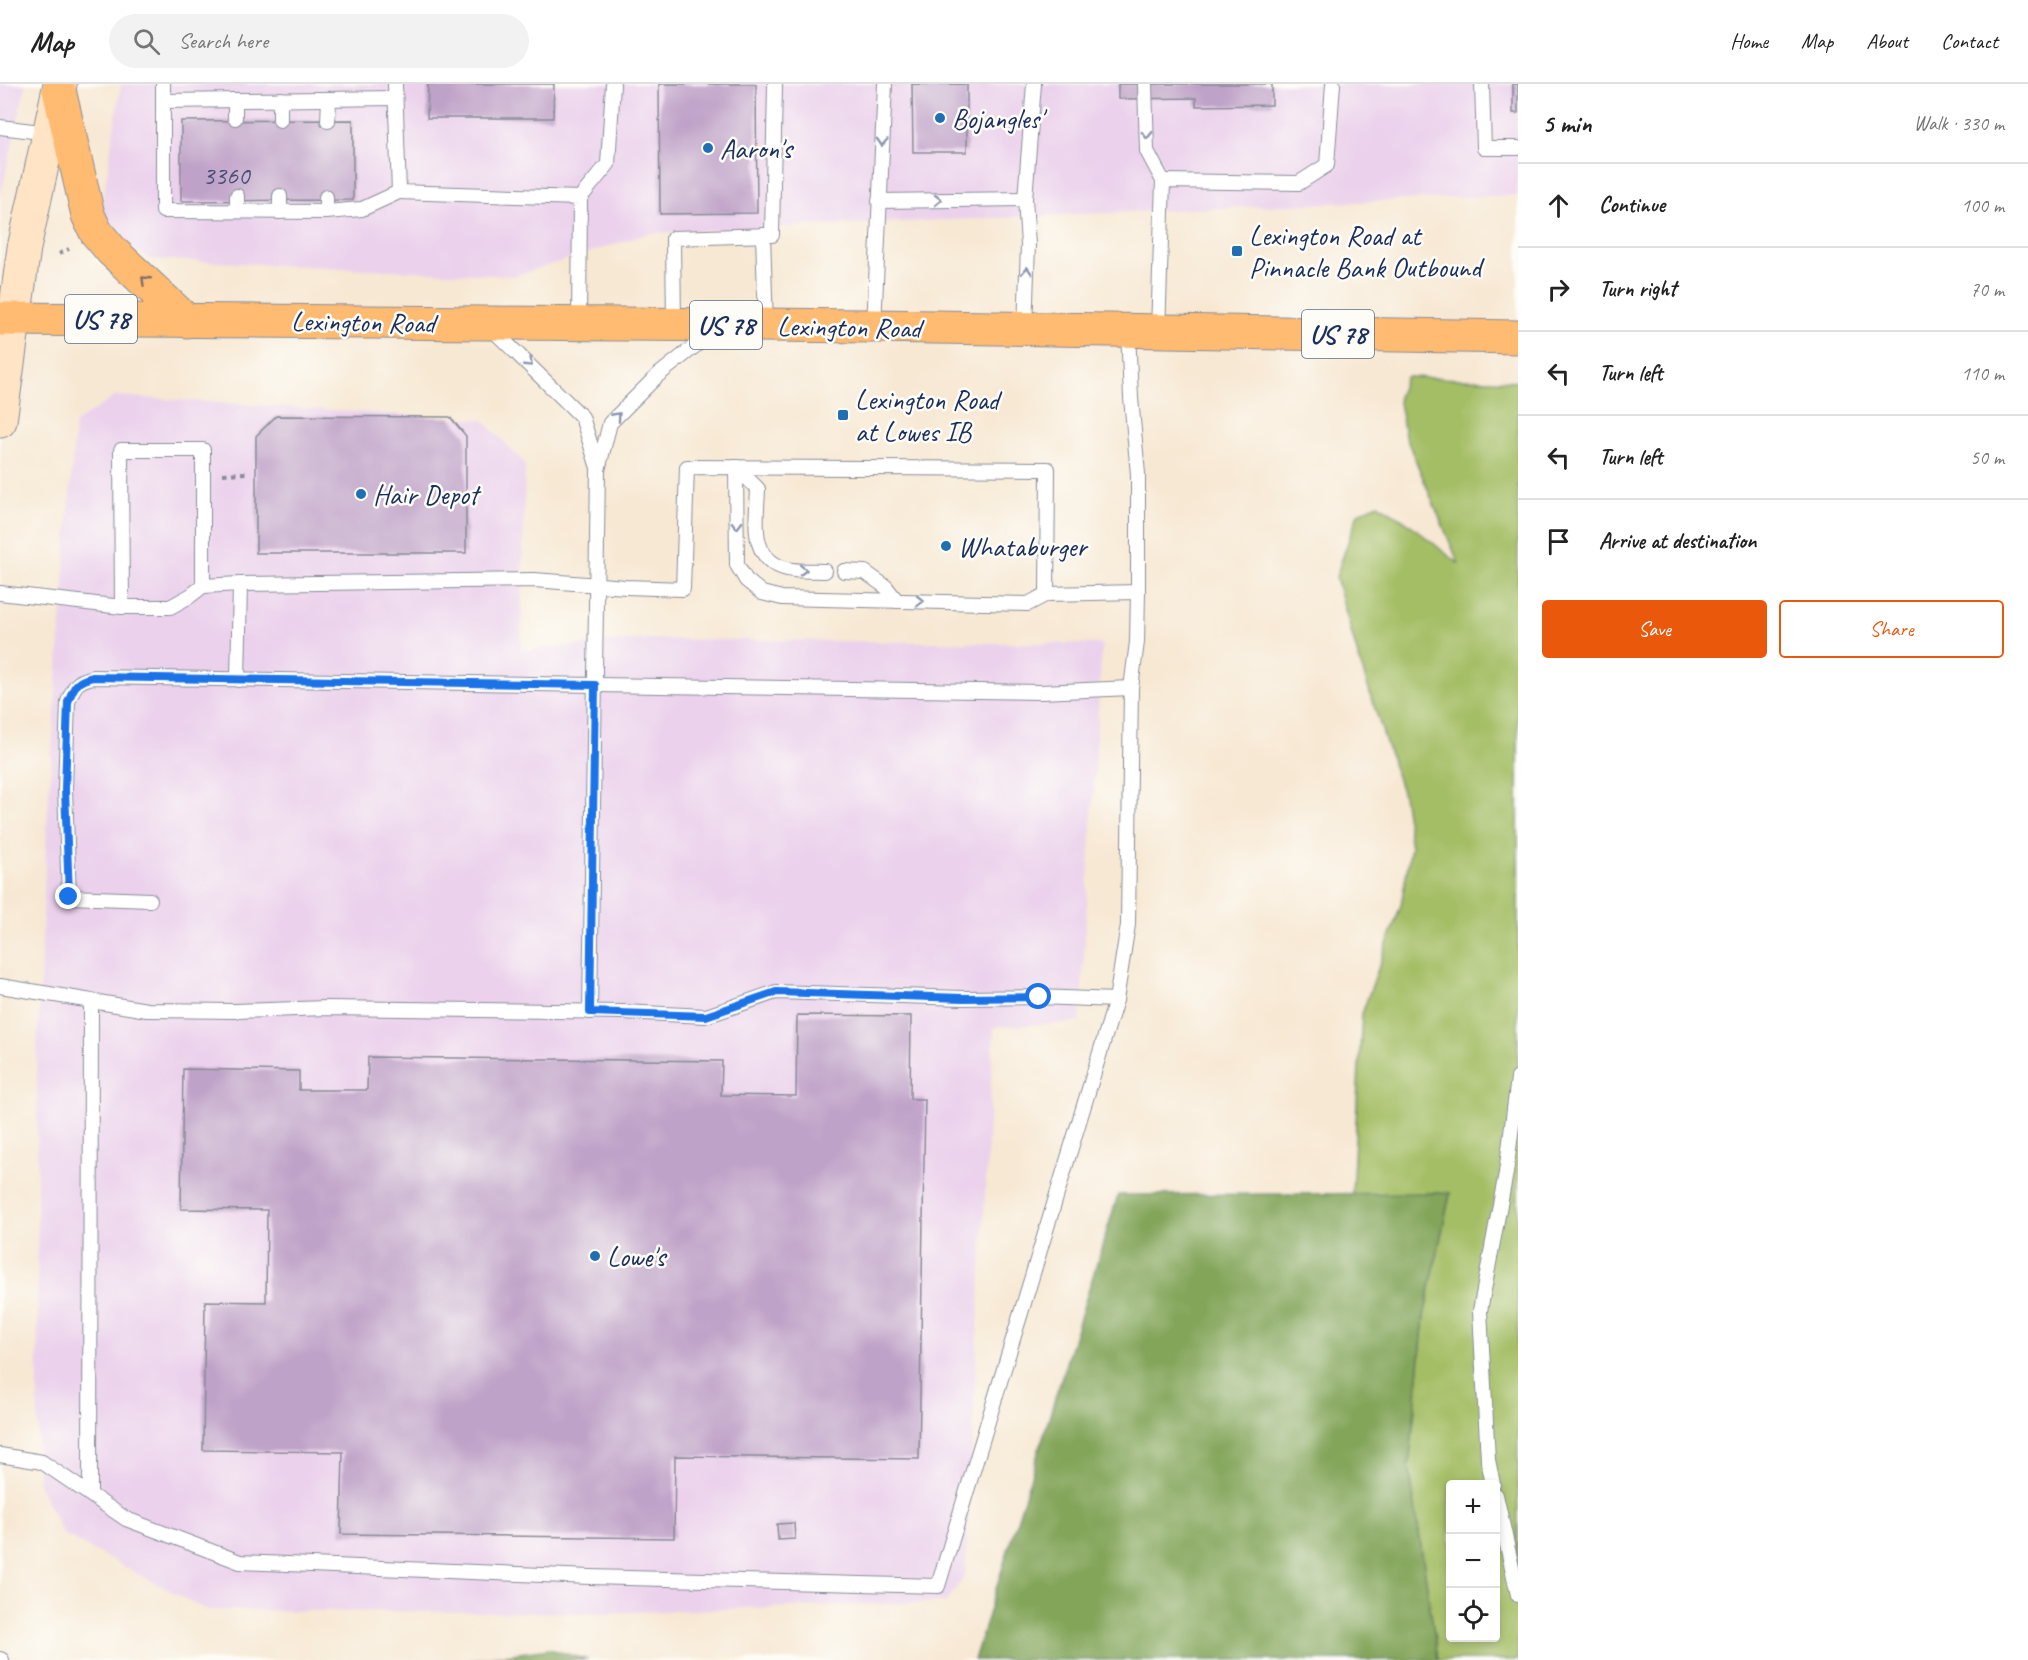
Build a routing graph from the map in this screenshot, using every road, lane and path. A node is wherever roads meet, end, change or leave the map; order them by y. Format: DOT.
graph roads {
  1 [pos="163,84"];
  2 [pos="395,84"];
  3 [pos="613,84"];
  4 [pos="775,84"];
  5 [pos="885,84"];
  6 [pos="1034,84"];
  7 [pos="1145,84"];
  8 [pos="1333,84"];
  9 [pos="1482,84"];
  10 [pos="60,87"];
  11 [pos="395,98"];
  12 [pos="280,99"];
  13 [pos="329,99"];
  14 [pos="163,100"];
  15 [pos="235,100"];
  16 [pos="235,118"];
  17 [pos="280,120"];
  18 [pos="328,121"];
  19 [pos="0,127"];
  20 [pos="49,133"];
  21 [pos="1518,148"];
  22 [pos="1163,181"];
  23 [pos="399,192"];
  24 [pos="237,196"];
  25 [pos="280,196"];
  26 [pos="326,197"];
  27 [pos="580,198"];
  28 [pos="1025,199"];
  29 [pos="879,201"];
  30 [pos="237,211"];
  31 [pos="280,212"];
  32 [pos="326,212"];
  33 [pos="763,235"];
  34 [pos="7,319"];
  35 [pos="187,321"];
  36 [pos="486,323"];
  37 [pos="579,325"];
  38 [pos="674,325"];
  39 [pos="722,325"];
  40 [pos="766,326"];
  41 [pos="874,326"];
  42 [pos="1025,329"];
  43 [pos="1143,331"];
  44 [pos="1518,337"];
  45 [pos="0,422"];
  46 [pos="736,466"];
  47 [pos="598,470"];
  48 [pos="825,571"];
  49 [pos="844,571"];
  50 [pos="240,584"];
  51 [pos="203,585"];
  52 [pos="595,585"];
  53 [pos="1138,592"];
  54 [pos="0,593"];
  55 [pos="1047,594"];
  56 [pos="897,601"];
  57 [pos="122,607"];
  58 [pos="238,680"];
  59 [pos="595,685"];
  60 [pos="1131,688"];
  61 [pos="150,900"];
  62 [pos="0,986"];
  63 [pos="1116,1000"];
  64 [pos="92,1001"];
  65 [pos="590,1012"];
  66 [pos="1518,1078"];
  67 [pos="0,1455"];
  68 [pos="1492,1480"];
  69 [pos="90,1494"];
  70 [pos="1500,1513"];
  71 [pos="1518,1595"];
  1 -- 14 [label="lane"];
  2 -- 11 [label="lane"];
  3 -- 27 [label="lane"];
  4 -- 33 [label="lane"];
  5 -- 29 [label="lane, one-way"];
  6 -- 28 [label="lane"];
  7 -- 22 [label="lane, one-way"];
  8 -- 22 [label="lane"];
  9 -- 21 [label="lane"];
  10 -- 20 [label="main road"];
  35 -- 10 [label="highway, one-way"];
  11 -- 13 [label="lane"];
  11 -- 23 [label="lane"];
  12 -- 13 [label="lane"];
  12 -- 15 [label="lane"];
  12 -- 17 [label="lane"];
  13 -- 18 [label="lane"];
  14 -- 15 [label="lane"];
  14 -- 30 [label="lane"];
  15 -- 16 [label="lane"];
  19 -- 20 [label="lane"];
  20 -- 34 [label="main road"];
  22 -- 43 [label="lane"];
  23 -- 27 [label="lane"];
  23 -- 32 [label="lane"];
  24 -- 30 [label="lane"];
  25 -- 31 [label="lane"];
  26 -- 32 [label="lane"];
  27 -- 37 [label="lane"];
  29 -- 28 [label="lane, one-way"];
  42 -- 28 [label="lane, one-way"];
  29 -- 41 [label="lane"];
  30 -- 31 [label="lane"];
  31 -- 32 [label="lane"];
  33 -- 38 [label="lane"];
  33 -- 40 [label="lane"];
  34 -- 35 [label="highway, Lexington Road / US 78"];
  34 -- 45 [label="main road"];
  35 -- 36 [label="highway, Lexington Road / US 78"];
  36 -- 37 [label="highway, Lexington Road / US 78"];
  36 -- 47 [label="lane, one-way"];
  37 -- 38 [label="highway, Lexington Road / US 78"];
  38 -- 39 [label="highway, Lexington Road / US 78"];
  39 -- 40 [label="highway, Lexington Road / US 78"];
  47 -- 39 [label="lane, one-way"];
  40 -- 41 [label="highway, Lexington Road / US 78"];
  41 -- 42 [label="highway, Lexington Road / US 78"];
  42 -- 43 [label="highway, Lexington Road / US 78"];
  43 -- 44 [label="highway, Lexington Road / US 78"];
  43 -- 53 [label="lane"];
  46 -- 48 [label="lane, one-way"];
  46 -- 52 [label="lane"];
  46 -- 55 [label="lane"];
  46 -- 56 [label="lane, one-way"];
  47 -- 52 [label="lane"];
  49 -- 56 [label="lane"];
  50 -- 51 [label="lane"];
  50 -- 52 [label="lane"];
  50 -- 58 [label="lane"];
  51 -- 57 [label="lane"];
  51 -- 57 [label="lane"];
  52 -- 59 [label="lane"];
  53 -- 55 [label="lane"];
  53 -- 60 [label="lane"];
  54 -- 57 [label="lane"];
  56 -- 55 [label="lane, one-way"];
  58 -- 59 [label="lane"];
  58 -- 61 [label="lane"];
  59 -- 60 [label="lane"];
  59 -- 65 [label="lane"];
  60 -- 63 [label="lane"];
  62 -- 64 [label="lane"];
  63 -- 65 [label="lane"];
  63 -- 69 [label="lane"];
  64 -- 65 [label="lane"];
  64 -- 69 [label="lane"];
  66 -- 68 [label="lane"];
  67 -- 69 [label="lane"];
  70 -- 71 [label="lane"];
}
